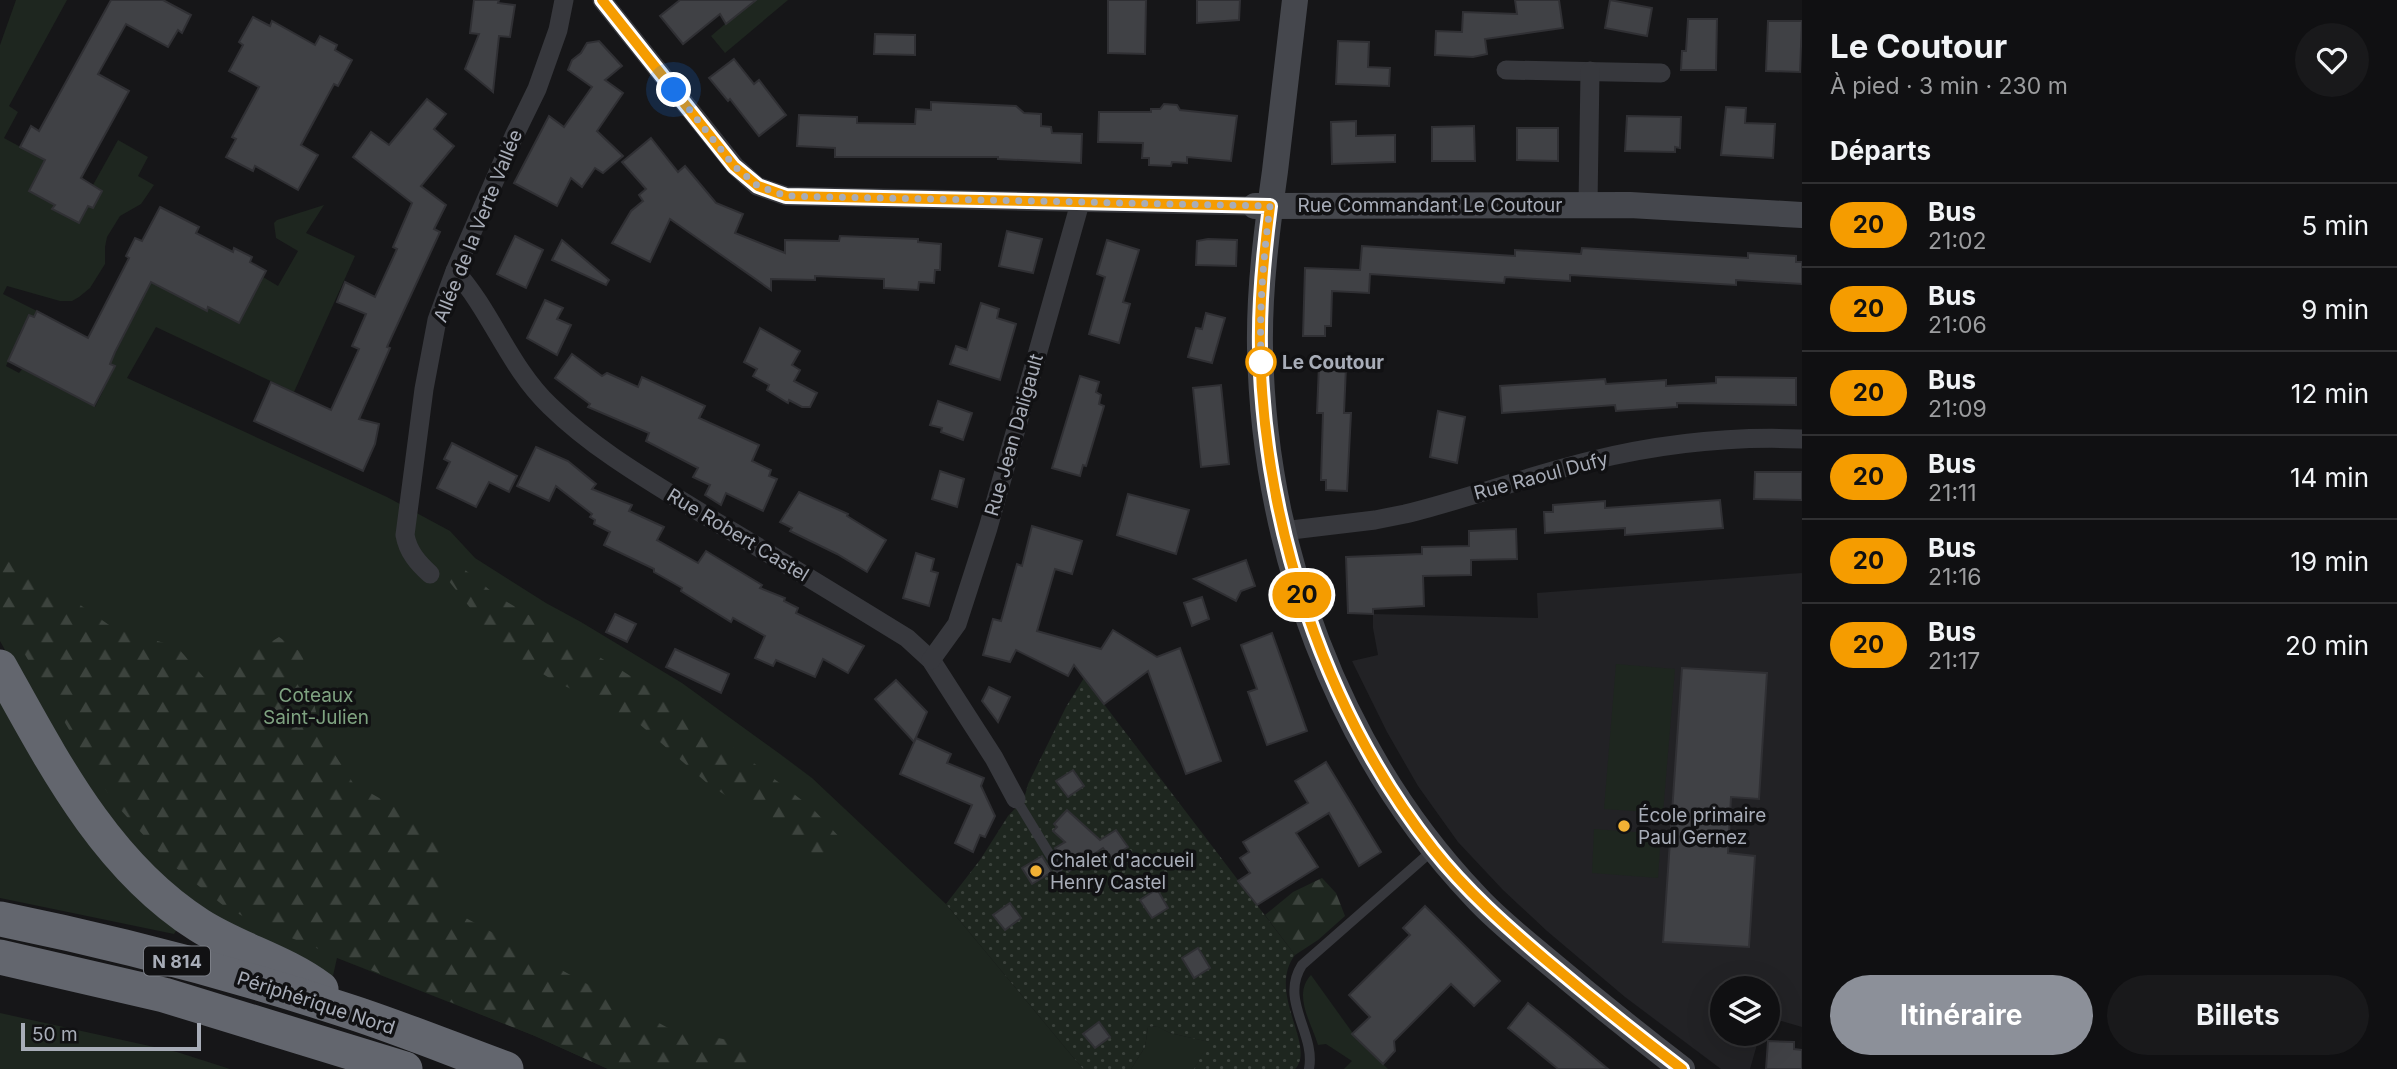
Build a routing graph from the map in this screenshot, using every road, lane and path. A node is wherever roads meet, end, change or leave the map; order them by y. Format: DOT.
graph roads {
  1 [pos="564,0"];
  2 [pos="602,0"];
  3 [pos="1295,0"];
  4 [pos="1506,70"];
  5 [pos="1590,71"];
  6 [pos="1661,73"];
  7 [pos="1080,203"];
  8 [pos="1588,205"];
  9 [pos="1262,206"];
  10 [pos="1802,215"];
  11 [pos="455,271"];
  12 [pos="1802,439"];
  13 [pos="1283,531"];
  14 [pos="430,574"];
  15 [pos="932,660"];
  16 [pos="0,667"];
  17 [pos="1016,799"];
  18 [pos="1433,850"];
  19 [pos="1058,868"];
  20 [pos="0,919"];
  21 [pos="0,957"];
  22 [pos="352,1012"];
  23 [pos="405,1069"];
  24 [pos="506,1069"];
  25 [pos="1309,1069"];
  26 [pos="1682,1069"];
  1 -- 11 [label="street, Allée de la Verte Vallée"];
  2 -- 7 [label="street, Rue Commandant Le Coutour"];
  3 -- 9 [label="street"];
  4 -- 5 [label="street"];
  5 -- 6 [label="street"];
  5 -- 8 [label="street"];
  7 -- 9 [label="street, Rue Commandant Le Coutour"];
  7 -- 15 [label="street, Rue Jean Daligault"];
  8 -- 9 [label="street, Rue Commandant Le Coutour"];
  8 -- 10 [label="street, Rue Commandant Le Coutour"];
  9 -- 13 [label="street"];
  11 -- 14 [label="street, Allée de la Verte Vallée"];
  11 -- 15 [label="street, Rue Robert Castel"];
  12 -- 13 [label="street, Rue Raoul Dufy"];
  13 -- 18 [label="street"];
  15 -- 17 [label="street, Rue Robert Castel"];
  16 -- 22 [label="highway"];
  17 -- 19 [label="lane"];
  18 -- 25 [label="lane"];
  18 -- 26 [label="street"];
  20 -- 22 [label="highway, Périphérique Nord / N 814"];
  21 -- 23 [label="highway, Périphérique Nord / N 814"];
  22 -- 24 [label="highway, Périphérique Nord / N 814"];
}
